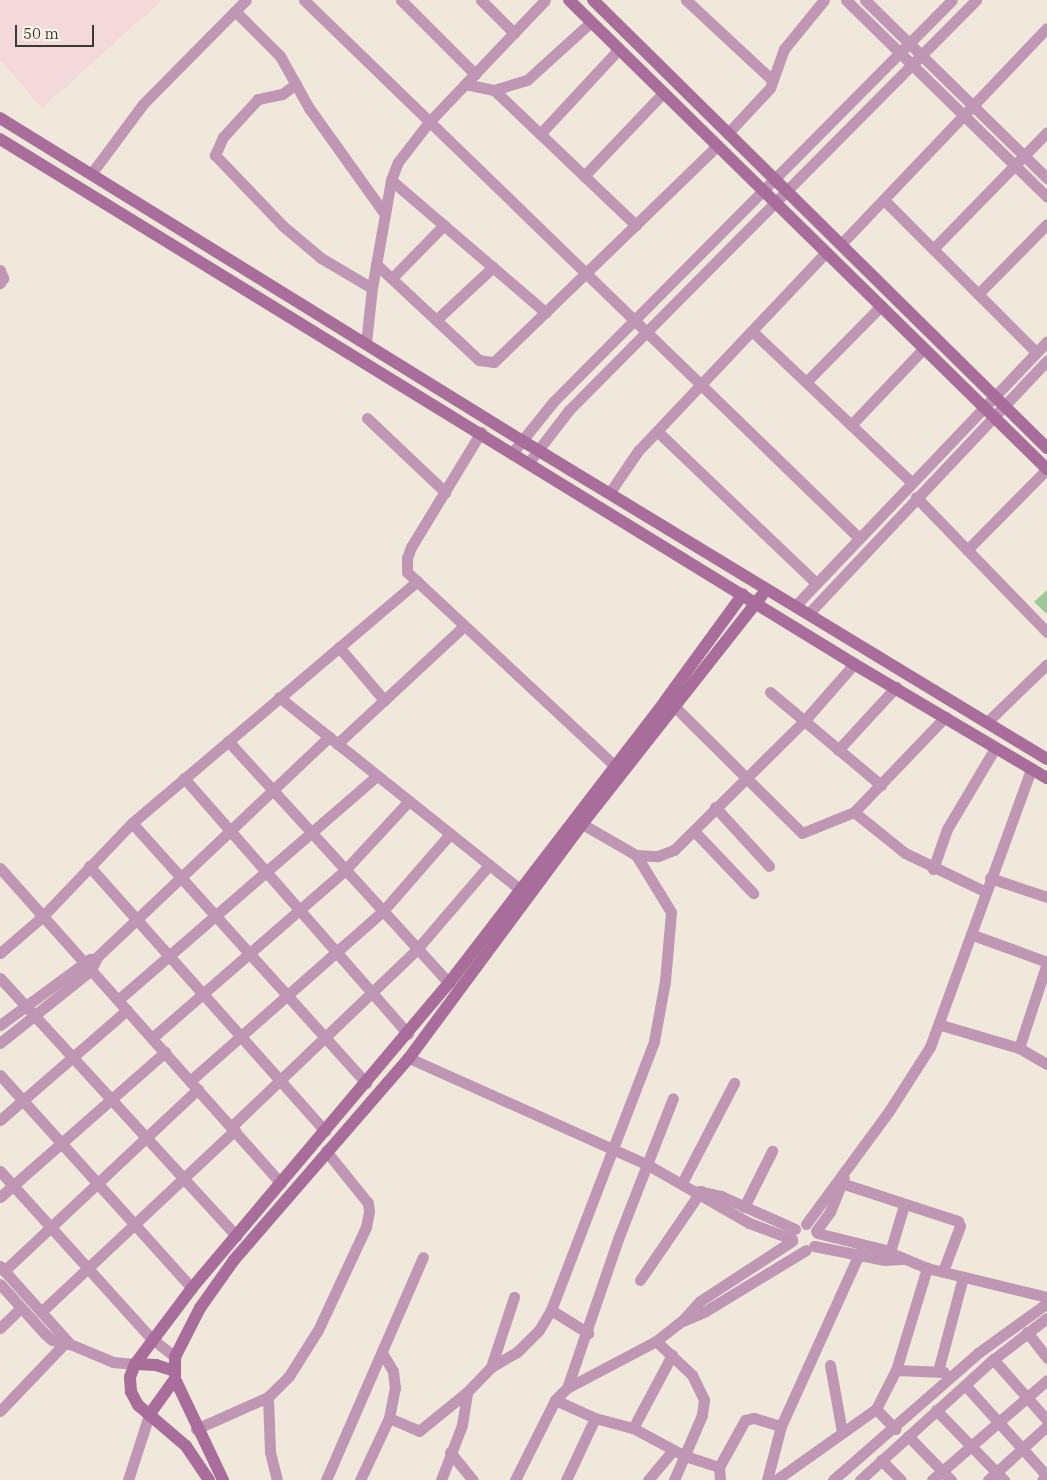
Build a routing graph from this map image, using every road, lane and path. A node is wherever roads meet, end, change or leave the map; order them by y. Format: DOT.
graph roads {
  1 [pos="246,0"];
  2 [pos="304,0"];
  3 [pos="401,0"];
  4 [pos="481,0"];
  5 [pos="546,0"];
  6 [pos="569,0"];
  7 [pos="593,0"];
  8 [pos="686,0"];
  9 [pos="824,0"];
  10 [pos="846,0"];
  11 [pos="865,0"];
  12 [pos="952,0"];
  13 [pos="976,0"];
  14 [pos="235,11"];
  15 [pos="591,22"];
  16 [pos="1046,30"];
  17 [pos="514,33"];
  18 [pos="909,43"];
  19 [pos="619,49"];
  20 [pos="900,52"];
  21 [pos="921,55"];
  22 [pos="912,64"];
  23 [pos="475,74"];
  24 [pos="772,80"];
  25 [pos="296,84"];
  26 [pos="465,84"];
  27 [pos="494,90"];
  28 [pos="663,93"];
  29 [pos="973,106"];
  30 [pos="964,116"];
  31 [pos="0,118"];
  32 [pos="430,122"];
  33 [pos="1047,132"];
  34 [pos="728,133"];
  35 [pos="540,134"];
  36 [pos="2,143"];
  37 [pos="717,146"];
  38 [pos="1024,156"];
  39 [pos="1015,166"];
  40 [pos="91,174"];
  41 [pos="584,176"];
  42 [pos="1047,178"];
  43 [pos="775,179"];
  44 [pos="391,180"];
  45 [pos="786,190"];
  46 [pos="763,191"];
  47 [pos="1047,197"];
  48 [pos="884,200"];
  49 [pos="775,202"];
  50 [pos="385,214"];
  51 [pos="1047,224"];
  52 [pos="444,225"];
  53 [pos="636,225"];
  54 [pos="841,244"];
  55 [pos="933,249"];
  56 [pos="826,252"];
  57 [pos="376,264"];
  58 [pos="493,267"];
  59 [pos="0,270"];
  60 [pos="586,274"];
  61 [pos="393,277"];
  62 [pos="0,283"];
  63 [pos="372,288"];
  64 [pos="978,294"];
  65 [pos="881,306"];
  66 [pos="546,313"];
  67 [pos="436,320"];
  68 [pos="635,320"];
  69 [pos="752,330"];
  70 [pos="646,331"];
  71 [pos="1047,341"];
  72 [pos="366,343"];
  73 [pos="924,348"];
  74 [pos="1036,352"];
  75 [pos="1046,362"];
  76 [pos="806,382"];
  77 [pos="701,384"];
  78 [pos="998,400"];
  79 [pos="983,406"];
  80 [pos="992,415"];
  81 [pos="367,418"];
  82 [pos="851,425"];
  83 [pos="657,430"];
  84 [pos="481,432"];
  85 [pos="521,440"];
  86 [pos="1047,448"];
  87 [pos="537,450"];
  88 [pos="513,452"];
  89 [pos="529,462"];
  90 [pos="1047,469"];
  91 [pos="911,482"];
  92 [pos="445,492"];
  93 [pos="610,492"];
  94 [pos="916,497"];
  95 [pos="859,538"];
  96 [pos="967,550"];
  97 [pos="417,581"];
  98 [pos="816,584"];
  99 [pos="767,588"];
  100 [pos="743,594"];
  101 [pos="757,602"];
  102 [pos="796,605"];
  103 [pos="809,613"];
  104 [pos="464,626"];
  105 [pos="1047,632"];
  106 [pos="339,647"];
  107 [pos="854,664"];
  108 [pos="1047,664"];
  109 [pos="896,687"];
  110 [pos="770,692"];
  111 [pos="279,698"];
  112 [pos="384,700"];
  113 [pos="676,708"];
  114 [pos="945,717"];
  115 [pos="804,721"];
  116 [pos="987,722"];
  117 [pos="228,741"];
  118 [pos="333,741"];
  119 [pos="995,748"];
  120 [pos="838,750"];
  121 [pos="1047,758"];
  122 [pos="615,766"];
  123 [pos="1031,769"];
  124 [pos="377,776"];
  125 [pos="184,778"];
  126 [pos="1047,778"];
  127 [pos="744,779"];
  128 [pos="881,785"];
  129 [pos="272,789"];
  130 [pos="409,801"];
  131 [pos="715,807"];
  132 [pos="854,812"];
  133 [pos="132,822"];
  134 [pos="582,824"];
  135 [pos="229,830"];
  136 [pos="694,831"];
  137 [pos="311,832"];
  138 [pos="450,834"];
  139 [pos="636,855"];
  140 [pos="489,865"];
  141 [pos="89,866"];
  142 [pos="769,866"];
  143 [pos="933,869"];
  144 [pos="345,870"];
  145 [pos="266,872"];
  146 [pos="2,875"];
  147 [pos="180,876"];
  148 [pos="990,878"];
  149 [pos="984,891"];
  150 [pos="753,893"];
  151 [pos="526,894"];
  152 [pos="1047,897"];
  153 [pos="299,910"];
  154 [pos="383,911"];
  155 [pos="215,915"];
  156 [pos="43,916"];
  157 [pos="136,919"];
  158 [pos="973,935"];
  159 [pos="417,948"];
  160 [pos="336,952"];
  161 [pos="0,953"];
  162 [pos="250,953"];
  163 [pos="169,956"];
  164 [pos="97,957"];
  165 [pos="83,961"];
  166 [pos="1047,962"];
  167 [pos="91,970"];
  168 [pos="0,978"];
  169 [pos="449,983"];
  170 [pos="371,993"];
  171 [pos="203,994"];
  172 [pos="287,996"];
  173 [pos="118,1000"];
  174 [pos="25,1005"];
  175 [pos="127,1010"];
  176 [pos="34,1015"];
  177 [pos="941,1024"];
  178 [pos="0,1025"];
  179 [pos="408,1034"];
  180 [pos="241,1036"];
  181 [pos="325,1037"];
  182 [pos="152,1038"];
  183 [pos="0,1043"];
  184 [pos="1019,1048"];
  185 [pos="165,1052"];
  186 [pos="73,1057"];
  187 [pos="409,1058"];
  188 [pos="1047,1063"];
  189 [pos="0,1076"];
  190 [pos="280,1080"];
  191 [pos="366,1083"];
  192 [pos="734,1083"];
  193 [pos="194,1085"];
  194 [pos="673,1098"];
  195 [pos="111,1099"];
  196 [pos="22,1100"];
  197 [pos="0,1120"];
  198 [pos="233,1129"];
  199 [pos="325,1131"];
  200 [pos="146,1138"];
  201 [pos="61,1143"];
  202 [pos="611,1150"];
  203 [pos="326,1151"];
  204 [pos="772,1151"];
  205 [pos="648,1165"];
  206 [pos="0,1171"];
  207 [pos="183,1178"];
  208 [pos="281,1182"];
  209 [pos="682,1183"];
  210 [pos="840,1183"];
  211 [pos="98,1184"];
  212 [pos="13,1186"];
  213 [pos="698,1192"];
  214 [pos="0,1197"];
  215 [pos="904,1205"];
  216 [pos="744,1207"];
  217 [pos="134,1224"];
  218 [pos="51,1228"];
  219 [pos="813,1230"];
  220 [pos="236,1236"];
  221 [pos="793,1236"];
  222 [pos="810,1248"];
  223 [pos="890,1252"];
  224 [pos="859,1254"];
  225 [pos="423,1257"];
  226 [pos="902,1259"];
  227 [pos="88,1268"];
  228 [pos="927,1268"];
  229 [pos="2,1269"];
  230 [pos="943,1271"];
  231 [pos="963,1277"];
  232 [pos="640,1280"];
  233 [pos="0,1284"];
  234 [pos="192,1288"];
  235 [pos="514,1297"];
  236 [pos="1047,1297"];
  237 [pos="1047,1303"];
  238 [pos="21,1308"];
  239 [pos="551,1310"];
  240 [pos="41,1312"];
  241 [pos="1047,1318"];
  242 [pos="682,1321"];
  243 [pos="0,1328"];
  244 [pos="1027,1332"];
  245 [pos="588,1333"];
  246 [pos="151,1338"];
  247 [pos="656,1341"];
  248 [pos="67,1343"];
  249 [pos="382,1353"];
  250 [pos="672,1355"];
  251 [pos="175,1356"];
  252 [pos="1047,1358"];
  253 [pos="993,1359"];
  254 [pos="135,1364"];
  255 [pos="830,1365"];
  256 [pos="491,1367"];
  257 [pos="896,1370"];
  258 [pos="938,1372"];
  259 [pos="954,1374"];
  260 [pos="174,1375"];
  261 [pos="1047,1380"];
  262 [pos="965,1385"];
  263 [pos="567,1388"];
  264 [pos="467,1392"];
  265 [pos="268,1397"];
  266 [pos="1026,1397"];
  267 [pos="555,1400"];
  268 [pos="876,1409"];
  269 [pos="936,1410"];
  270 [pos="0,1411"];
  271 [pos="149,1415"];
  272 [pos="389,1418"];
  273 [pos="594,1418"];
  274 [pos="1047,1420"];
  275 [pos="998,1423"];
  276 [pos="780,1426"];
  277 [pos="1047,1426"];
  278 [pos="633,1428"];
  279 [pos="196,1429"];
  280 [pos="895,1429"];
  281 [pos="842,1432"];
  282 [pos="908,1436"];
  283 [pos="971,1446"];
  284 [pos="1022,1449"];
  285 [pos="673,1450"];
  286 [pos="450,1452"];
  287 [pos="685,1456"];
  288 [pos="881,1460"];
  289 [pos="719,1467"];
  290 [pos="942,1471"];
  291 [pos="997,1477"];
  292 [pos="128,1480"];
  293 [pos="209,1480"];
  294 [pos="223,1480"];
  295 [pos="278,1480"];
  296 [pos="326,1480"];
  297 [pos="360,1480"];
  298 [pos="441,1480"];
  299 [pos="472,1480"];
  300 [pos="515,1480"];
  301 [pos="566,1480"];
  302 [pos="648,1480"];
  303 [pos="674,1480"];
  304 [pos="720,1480"];
  305 [pos="767,1480"];
  306 [pos="776,1480"];
  307 [pos="833,1480"];
  308 [pos="860,1480"];
  309 [pos="901,1480"];
  310 [pos="932,1480"];
  311 [pos="951,1480"];
  312 [pos="1042,1480"];
  1 -- 14 [label="street"];
  2 -- 32 [label="street"];
  3 -- 23 [label="street"];
  4 -- 17 [label="street"];
  5 -- 17 [label="street"];
  6 -- 15 [label="street"];
  7 -- 34 [label="street"];
  8 -- 24 [label="street"];
  9 -- 24 [label="street"];
  10 -- 20 [label="street"];
  11 -- 18 [label="street"];
  12 -- 18 [label="street"];
  13 -- 21 [label="street"];
  14 -- 25 [label="street"];
  14 -- 40 [label="street"];
  15 -- 19 [label="street"];
  15 -- 27 [label="street"];
  16 -- 29 [label="street"];
  17 -- 23 [label="street"];
  18 -- 20 [label="street"];
  18 -- 21 [label="street"];
  19 -- 28 [label="street"];
  19 -- 35 [label="street"];
  20 -- 22 [label="street"];
  20 -- 43 [label="street"];
  21 -- 22 [label="street"];
  21 -- 29 [label="street"];
  22 -- 30 [label="street"];
  22 -- 45 [label="street"];
  23 -- 26 [label="street"];
  24 -- 34 [label="street"];
  25 -- 50 [label="street"];
  25 -- 63 [label="street"];
  26 -- 27 [label="street"];
  26 -- 32 [label="street"];
  27 -- 35 [label="street"];
  28 -- 37 [label="street"];
  28 -- 41 [label="street"];
  29 -- 30 [label="street"];
  29 -- 38 [label="street"];
  30 -- 39 [label="street"];
  30 -- 48 [label="street"];
  31 -- 40 [label="street"];
  32 -- 44 [label="street"];
  32 -- 60 [label="street"];
  33 -- 38 [label="street"];
  34 -- 43 [label="street"];
  35 -- 41 [label="street"];
  36 -- 84 [label="street"];
  37 -- 46 [label="street"];
  37 -- 53 [label="street"];
  38 -- 39 [label="street"];
  38 -- 42 [label="street"];
  39 -- 47 [label="street"];
  39 -- 55 [label="street"];
  40 -- 72 [label="street"];
  41 -- 53 [label="street"];
  43 -- 45 [label="street"];
  43 -- 46 [label="street"];
  44 -- 50 [label="street"];
  44 -- 52 [label="street"];
  45 -- 49 [label="street"];
  45 -- 54 [label="street"];
  46 -- 49 [label="street"];
  46 -- 68 [label="street"];
  48 -- 54 [label="street"];
  48 -- 55 [label="street"];
  49 -- 56 [label="street"];
  49 -- 70 [label="street"];
  50 -- 57 [label="street"];
  51 -- 64 [label="street"];
  52 -- 58 [label="street"];
  52 -- 61 [label="street"];
  53 -- 60 [label="street"];
  54 -- 78 [label="street"];
  55 -- 64 [label="street"];
  56 -- 65 [label="street"];
  56 -- 69 [label="street"];
  57 -- 61 [label="street"];
  57 -- 63 [label="street"];
  58 -- 66 [label="street"];
  58 -- 67 [label="street"];
  59 -- 62 [label="street"];
  60 -- 66 [label="street"];
  60 -- 68 [label="street"];
  61 -- 67 [label="street"];
  63 -- 72 [label="street"];
  64 -- 74 [label="street"];
  65 -- 73 [label="street"];
  65 -- 76 [label="street"];
  66 -- 67 [label="street"];
  68 -- 70 [label="street"];
  68 -- 85 [label="street"];
  69 -- 76 [label="street"];
  69 -- 77 [label="street"];
  70 -- 77 [label="street"];
  70 -- 87 [label="street"];
  71 -- 74 [label="street"];
  72 -- 85 [label="street"];
  73 -- 79 [label="street"];
  73 -- 82 [label="street"];
  74 -- 78 [label="street"];
  75 -- 78 [label="street"];
  76 -- 82 [label="street"];
  77 -- 83 [label="street"];
  77 -- 95 [label="street"];
  78 -- 79 [label="street"];
  78 -- 80 [label="street"];
  78 -- 86 [label="street"];
  79 -- 80 [label="street"];
  79 -- 91 [label="street"];
  80 -- 90 [label="street"];
  80 -- 94 [label="street"];
  81 -- 92 [label="street"];
  82 -- 91 [label="street"];
  83 -- 93 [label="street"];
  83 -- 98 [label="street"];
  84 -- 88 [label="street"];
  84 -- 92 [label="street"];
  85 -- 87 [label="street"];
  85 -- 88 [label="street"];
  87 -- 89 [label="street"];
  87 -- 93 [label="street"];
  88 -- 89 [label="street"];
  89 -- 100 [label="street"];
  90 -- 96 [label="street"];
  91 -- 95 [label="street"];
  92 -- 97 [label="street"];
  93 -- 99 [label="street"];
  94 -- 96 [label="street"];
  94 -- 103 [label="street"];
  95 -- 98 [label="street"];
  96 -- 105 [label="street"];
  97 -- 104 [label="street"];
  97 -- 106 [label="street"];
  98 -- 102 [label="street"];
  99 -- 101 [label="street"];
  99 -- 102 [label="street"];
  100 -- 101 [label="street"];
  100 -- 122 [label="street"];
  101 -- 107 [label="street"];
  101 -- 113 [label="street"];
  102 -- 103 [label="street"];
  103 -- 116 [label="street"];
  104 -- 112 [label="street"];
  104 -- 122 [label="street"];
  106 -- 111 [label="street"];
  106 -- 112 [label="street"];
  107 -- 109 [label="street"];
  107 -- 115 [label="street"];
  108 -- 116 [label="street"];
  109 -- 114 [label="street"];
  109 -- 120 [label="street"];
  110 -- 115 [label="street"];
  111 -- 117 [label="street"];
  111 -- 118 [label="street"];
  112 -- 118 [label="street"];
  113 -- 127 [label="street"];
  113 -- 134 [label="street"];
  114 -- 119 [label="street"];
  114 -- 128 [label="street"];
  115 -- 120 [label="street"];
  115 -- 127 [label="street"];
  116 -- 121 [label="street"];
  117 -- 125 [label="street"];
  117 -- 129 [label="street"];
  118 -- 124 [label="street"];
  118 -- 129 [label="street"];
  119 -- 123 [label="street"];
  119 -- 143 [label="street"];
  120 -- 128 [label="street"];
  122 -- 151 [label="street"];
  123 -- 126 [label="street"];
  123 -- 148 [label="street"];
  124 -- 130 [label="street"];
  124 -- 137 [label="street"];
  125 -- 133 [label="street"];
  125 -- 135 [label="street"];
  127 -- 131 [label="street"];
  127 -- 132 [label="street"];
  128 -- 132 [label="street"];
  129 -- 135 [label="street"];
  129 -- 137 [label="street"];
  130 -- 138 [label="street"];
  130 -- 144 [label="street"];
  131 -- 136 [label="street"];
  131 -- 142 [label="street"];
  132 -- 143 [label="street"];
  133 -- 141 [label="street"];
  133 -- 147 [label="street"];
  134 -- 139 [label="street"];
  134 -- 151 [label="street"];
  135 -- 145 [label="street"];
  135 -- 147 [label="street"];
  136 -- 139 [label="street"];
  136 -- 150 [label="street"];
  137 -- 144 [label="street"];
  137 -- 145 [label="street"];
  138 -- 140 [label="street"];
  138 -- 154 [label="street"];
  139 -- 202 [label="street"];
  140 -- 151 [label="street"];
  140 -- 159 [label="street"];
  141 -- 156 [label="street"];
  141 -- 157 [label="street"];
  143 -- 149 [label="street"];
  144 -- 153 [label="street"];
  144 -- 154 [label="street"];
  145 -- 153 [label="street"];
  145 -- 155 [label="street"];
  146 -- 156 [label="street"];
  147 -- 155 [label="street"];
  147 -- 157 [label="street"];
  148 -- 149 [label="street"];
  148 -- 152 [label="street"];
  149 -- 158 [label="street"];
  151 -- 169 [label="street"];
  151 -- 187 [label="street"];
  153 -- 160 [label="street"];
  153 -- 162 [label="street"];
  154 -- 159 [label="street"];
  154 -- 160 [label="street"];
  155 -- 162 [label="street"];
  155 -- 163 [label="street"];
  156 -- 161 [label="street"];
  156 -- 165 [label="street"];
  157 -- 163 [label="street"];
  157 -- 164 [label="street"];
  158 -- 166 [label="street"];
  158 -- 177 [label="street"];
  159 -- 169 [label="street"];
  159 -- 170 [label="street"];
  160 -- 170 [label="street"];
  160 -- 172 [label="street"];
  162 -- 171 [label="street"];
  162 -- 172 [label="street"];
  163 -- 171 [label="street"];
  163 -- 173 [label="street"];
  164 -- 165 [label="street"];
  164 -- 167 [label="street"];
  165 -- 167 [label="street"];
  165 -- 174 [label="street"];
  166 -- 184 [label="street"];
  167 -- 173 [label="street"];
  167 -- 176 [label="street"];
  168 -- 174 [label="street"];
  169 -- 179 [label="street"];
  170 -- 179 [label="street"];
  170 -- 181 [label="street"];
  171 -- 180 [label="street"];
  171 -- 182 [label="street"];
  172 -- 180 [label="street"];
  172 -- 181 [label="street"];
  173 -- 175 [label="street"];
  174 -- 176 [label="street"];
  174 -- 178 [label="street"];
  175 -- 182 [label="street"];
  175 -- 186 [label="street"];
  176 -- 183 [label="street"];
  176 -- 186 [label="street"];
  177 -- 184 [label="street"];
  177 -- 210 [label="street"];
  179 -- 191 [label="street"];
  180 -- 190 [label="street"];
  180 -- 193 [label="street"];
  181 -- 190 [label="street"];
  181 -- 191 [label="street"];
  182 -- 185 [label="street"];
  184 -- 188 [label="street"];
  185 -- 193 [label="street"];
  185 -- 195 [label="street"];
  186 -- 195 [label="street"];
  186 -- 196 [label="street"];
  187 -- 202 [label="street"];
  187 -- 203 [label="street"];
  189 -- 196 [label="street"];
  190 -- 198 [label="street"];
  190 -- 199 [label="street"];
  191 -- 199 [label="street"];
  192 -- 209 [label="street"];
  193 -- 198 [label="street"];
  193 -- 200 [label="street"];
  194 -- 205 [label="street"];
  195 -- 200 [label="street"];
  195 -- 201 [label="street"];
  196 -- 197 [label="street"];
  196 -- 201 [label="street"];
  198 -- 207 [label="street"];
  198 -- 208 [label="street"];
  199 -- 208 [label="street"];
  200 -- 207 [label="street"];
  200 -- 211 [label="street"];
  201 -- 211 [label="street"];
  201 -- 212 [label="street"];
  202 -- 205 [label="street"];
  202 -- 239 [label="street"];
  203 -- 251 [label="street"];
  203 -- 265 [label="street"];
  204 -- 216 [label="street"];
  205 -- 209 [label="street"];
  205 -- 245 [label="street"];
  206 -- 212 [label="street"];
  207 -- 217 [label="street"];
  207 -- 220 [label="street"];
  208 -- 220 [label="street"];
  209 -- 213 [label="street"];
  210 -- 215 [label="street"];
  210 -- 219 [label="street"];
  211 -- 217 [label="street"];
  211 -- 218 [label="street"];
  212 -- 214 [label="street"];
  212 -- 218 [label="street"];
  213 -- 216 [label="street"];
  213 -- 221 [label="street"];
  213 -- 232 [label="street"];
  215 -- 223 [label="street"];
  215 -- 230 [label="street"];
  216 -- 221 [label="street"];
  217 -- 227 [label="street"];
  217 -- 234 [label="street"];
  218 -- 227 [label="street"];
  218 -- 229 [label="street"];
  219 -- 221 [label="street"];
  219 -- 222 [label="street"];
  219 -- 223 [label="street"];
  220 -- 234 [label="street"];
  221 -- 222 [label="street"];
  221 -- 242 [label="street"];
  222 -- 224 [label="street"];
  222 -- 242 [label="street"];
  223 -- 226 [label="street"];
  224 -- 226 [label="street"];
  224 -- 276 [label="street"];
  225 -- 249 [label="street"];
  226 -- 228 [label="street"];
  227 -- 240 [label="street"];
  227 -- 246 [label="street"];
  228 -- 230 [label="street"];
  228 -- 257 [label="street"];
  229 -- 240 [label="street"];
  230 -- 231 [label="street"];
  231 -- 236 [label="street"];
  231 -- 258 [label="street"];
  233 -- 238 [label="street"];
  234 -- 246 [label="street"];
  235 -- 256 [label="street"];
  237 -- 259 [label="street"];
  238 -- 243 [label="street"];
  238 -- 248 [label="street"];
  239 -- 245 [label="street"];
  239 -- 256 [label="street"];
  240 -- 248 [label="street"];
  241 -- 244 [label="street"];
  242 -- 247 [label="street"];
  244 -- 252 [label="street"];
  244 -- 253 [label="street"];
  245 -- 263 [label="street"];
  246 -- 251 [label="street"];
  246 -- 254 [label="street"];
  247 -- 250 [label="street"];
  247 -- 263 [label="street"];
  248 -- 254 [label="street"];
  248 -- 270 [label="street"];
  249 -- 272 [label="street"];
  249 -- 296 [label="street"];
  250 -- 278 [label="street"];
  250 -- 287 [label="street"];
  251 -- 260 [label="street"];
  253 -- 262 [label="street"];
  253 -- 266 [label="street"];
  254 -- 260 [label="street"];
  254 -- 271 [label="street"];
  255 -- 281 [label="street"];
  256 -- 264 [label="street"];
  257 -- 258 [label="street"];
  257 -- 268 [label="street"];
  258 -- 259 [label="street"];
  259 -- 280 [label="street"];
  260 -- 271 [label="street"];
  260 -- 279 [label="street"];
  261 -- 266 [label="street"];
  262 -- 269 [label="street"];
  262 -- 275 [label="street"];
  263 -- 267 [label="street"];
  264 -- 272 [label="street"];
  264 -- 286 [label="street"];
  265 -- 279 [label="street"];
  265 -- 295 [label="street"];
  266 -- 274 [label="street"];
  266 -- 275 [label="street"];
  267 -- 273 [label="street"];
  267 -- 300 [label="street"];
  268 -- 280 [label="street"];
  268 -- 281 [label="street"];
  269 -- 282 [label="street"];
  269 -- 283 [label="street"];
  271 -- 292 [label="street"];
  271 -- 293 [label="street"];
  272 -- 297 [label="street"];
  273 -- 278 [label="street"];
  273 -- 301 [label="street"];
  275 -- 283 [label="street"];
  275 -- 284 [label="street"];
  276 -- 289 [label="street"];
  276 -- 305 [label="street"];
  277 -- 284 [label="street"];
  278 -- 285 [label="street"];
  279 -- 294 [label="street"];
  280 -- 307 [label="street"];
  281 -- 306 [label="street"];
  282 -- 288 [label="street"];
  282 -- 290 [label="street"];
  283 -- 290 [label="street"];
  283 -- 291 [label="street"];
  284 -- 291 [label="street"];
  284 -- 312 [label="street"];
  285 -- 287 [label="street"];
  285 -- 302 [label="street"];
  286 -- 298 [label="street"];
  286 -- 299 [label="street"];
  287 -- 289 [label="street"];
  287 -- 303 [label="street"];
  288 -- 308 [label="street"];
  288 -- 309 [label="street"];
  289 -- 304 [label="street"];
  290 -- 310 [label="street"];
  290 -- 311 [label="street"];
}
